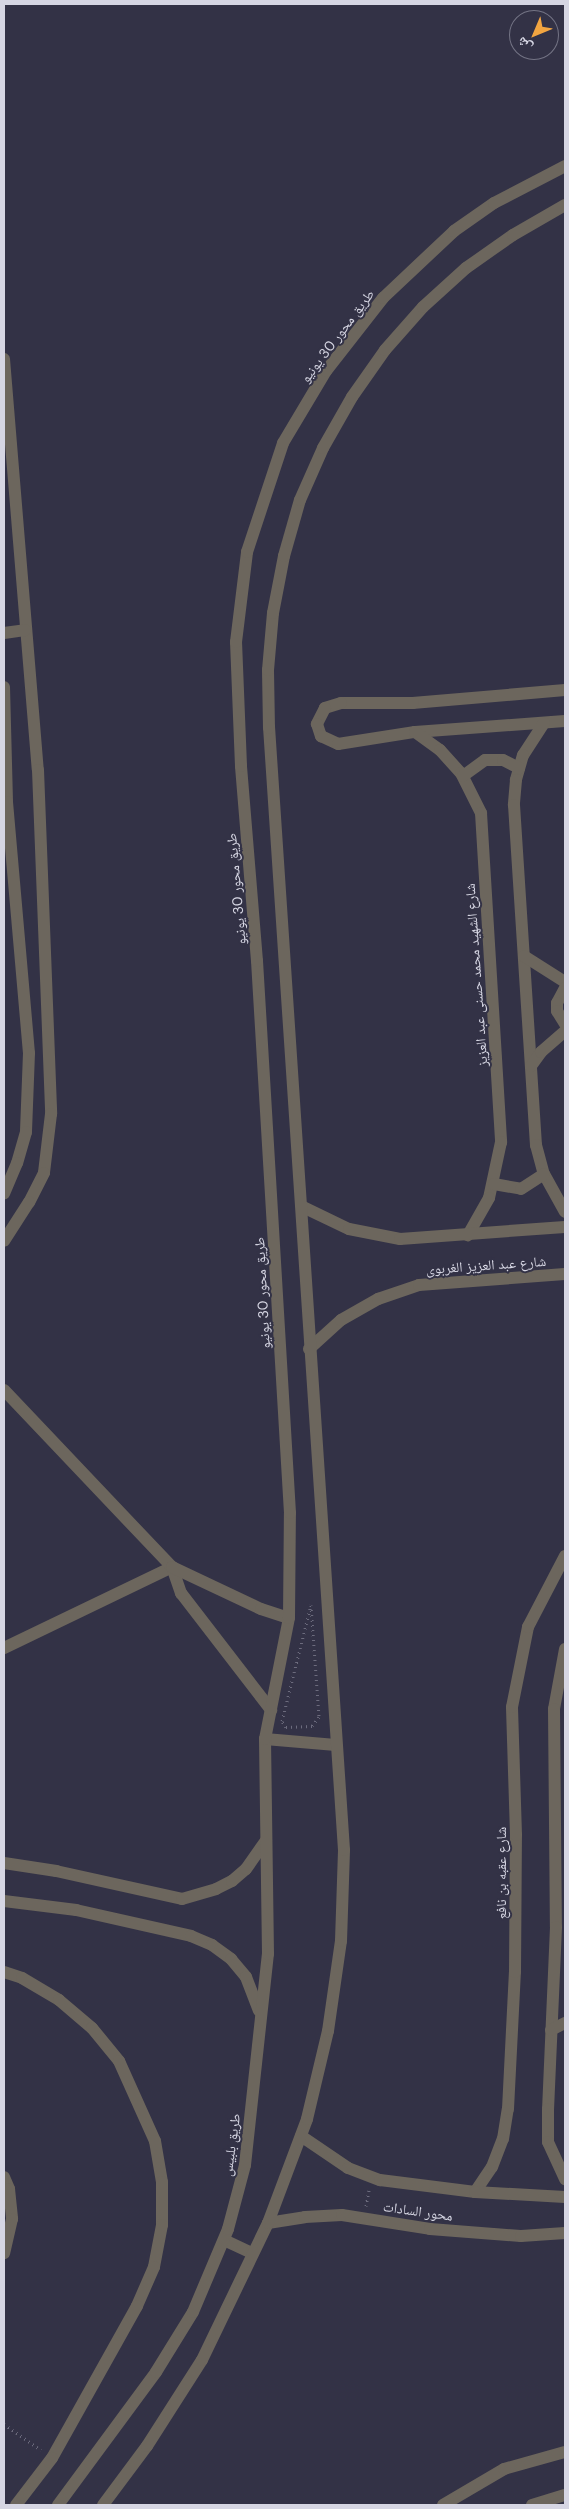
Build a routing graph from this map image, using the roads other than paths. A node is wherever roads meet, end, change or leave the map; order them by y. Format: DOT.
graph roads {
  1 [pos="565,166"];
  2 [pos="565,205"];
  3 [pos="4,359"];
  4 [pos="25,630"];
  5 [pos="4,633"];
  6 [pos="4,688"];
  7 [pos="565,690"];
  8 [pos="565,721"];
  9 [pos="544,723"];
  10 [pos="415,732"];
  11 [pos="519,768"];
  12 [pos="464,776"];
  13 [pos="524,956"];
  14 [pos="565,982"];
  15 [pos="565,988"];
  16 [pos="565,1024"];
  17 [pos="565,1032"];
  18 [pos="531,1066"];
  19 [pos="544,1174"];
  20 [pos="494,1184"];
  21 [pos="4,1193"];
  22 [pos="303,1207"];
  23 [pos="565,1212"];
  24 [pos="565,1227"];
  25 [pos="468,1235"];
  26 [pos="4,1241"];
  27 [pos="565,1274"];
  28 [pos="308,1348"];
  29 [pos="4,1390"];
  30 [pos="565,1556"];
  31 [pos="172,1567"];
  32 [pos="289,1618"];
  33 [pos="4,1648"];
  34 [pos="565,1649"];
  35 [pos="271,1710"];
  36 [pos="266,1739"];
  37 [pos="336,1745"];
  38 [pos="266,1840"];
  39 [pos="4,1863"];
  40 [pos="4,1901"];
  41 [pos="560,1930"];
  42 [pos="4,1972"];
  43 [pos="261,2020"];
  44 [pos="565,2023"];
  45 [pos="551,2030"];
  46 [pos="301,2136"];
  47 [pos="4,2177"];
  48 [pos="565,2179"];
  49 [pos="475,2192"];
  50 [pos="565,2197"];
  51 [pos="268,2223"];
  52 [pos="565,2234"];
  53 [pos="224,2240"];
  54 [pos="5,2251"];
  55 [pos="252,2253"];
  56 [pos="565,2452"];
  57 [pos="565,2495"];
  58 [pos="16,2505"];
  59 [pos="58,2505"];
  60 [pos="103,2505"];
  61 [pos="443,2505"];
  62 [pos="532,2505"];
  1 -- 32 [label="street, طريق محور 30 يونيو"];
  2 -- 22 [label="street"];
  3 -- 4 [label="street"];
  4 -- 5 [label="street"];
  4 -- 26 [label="street"];
  6 -- 21 [label="street"];
  7 -- 10 [label="street"];
  8 -- 9 [label="street"];
  9 -- 10 [label="street"];
  9 -- 11 [label="street"];
  10 -- 12 [label="street, شارع الشهيد محمد حسنى عبد العزيز"];
  11 -- 12 [label="street"];
  11 -- 13 [label="street"];
  12 -- 20 [label="street, شارع الشهيد محمد حسنى عبد العزيز"];
  13 -- 14 [label="street"];
  13 -- 18 [label="street"];
  15 -- 16 [label="street"];
  17 -- 18 [label="street"];
  18 -- 19 [label="street"];
  19 -- 20 [label="street"];
  19 -- 23 [label="street"];
  20 -- 25 [label="street, شارع الشهيد محمد حسنى عبد العزيز"];
  22 -- 25 [label="street"];
  22 -- 28 [label="street"];
  24 -- 25 [label="street"];
  27 -- 28 [label="street, شارع عبد العزيز الغربوى"];
  28 -- 37 [label="street"];
  29 -- 31 [label="street"];
  30 -- 49 [label="street, شارع عقبه بن نافع"];
  31 -- 32 [label="street"];
  31 -- 33 [label="street"];
  31 -- 35 [label="street"];
  32 -- 35 [label="street, طريق محور 30 يونيو"];
  34 -- 41 [label="street"];
  35 -- 36 [label="street, طريق محور 30 يونيو"];
  36 -- 37 [label="street"];
  36 -- 38 [label="street, طريق بلبيس"];
  37 -- 46 [label="street"];
  38 -- 39 [label="street"];
  38 -- 43 [label="street, طريق بلبيس"];
  40 -- 43 [label="street"];
  41 -- 45 [label="street"];
  42 -- 58 [label="street"];
  43 -- 53 [label="street, طريق بلبيس"];
  44 -- 45 [label="street"];
  45 -- 48 [label="street"];
  46 -- 49 [label="street, محور السادات"];
  46 -- 51 [label="street"];
  47 -- 54 [label="street"];
  49 -- 50 [label="street, محور السادات"];
  51 -- 52 [label="street, محور السادات"];
  51 -- 55 [label="street"];
  53 -- 55 [label="street"];
  53 -- 59 [label="street, طريق بلبيس"];
  55 -- 60 [label="street"];
  56 -- 61 [label="street"];
  57 -- 62 [label="street"];
}
